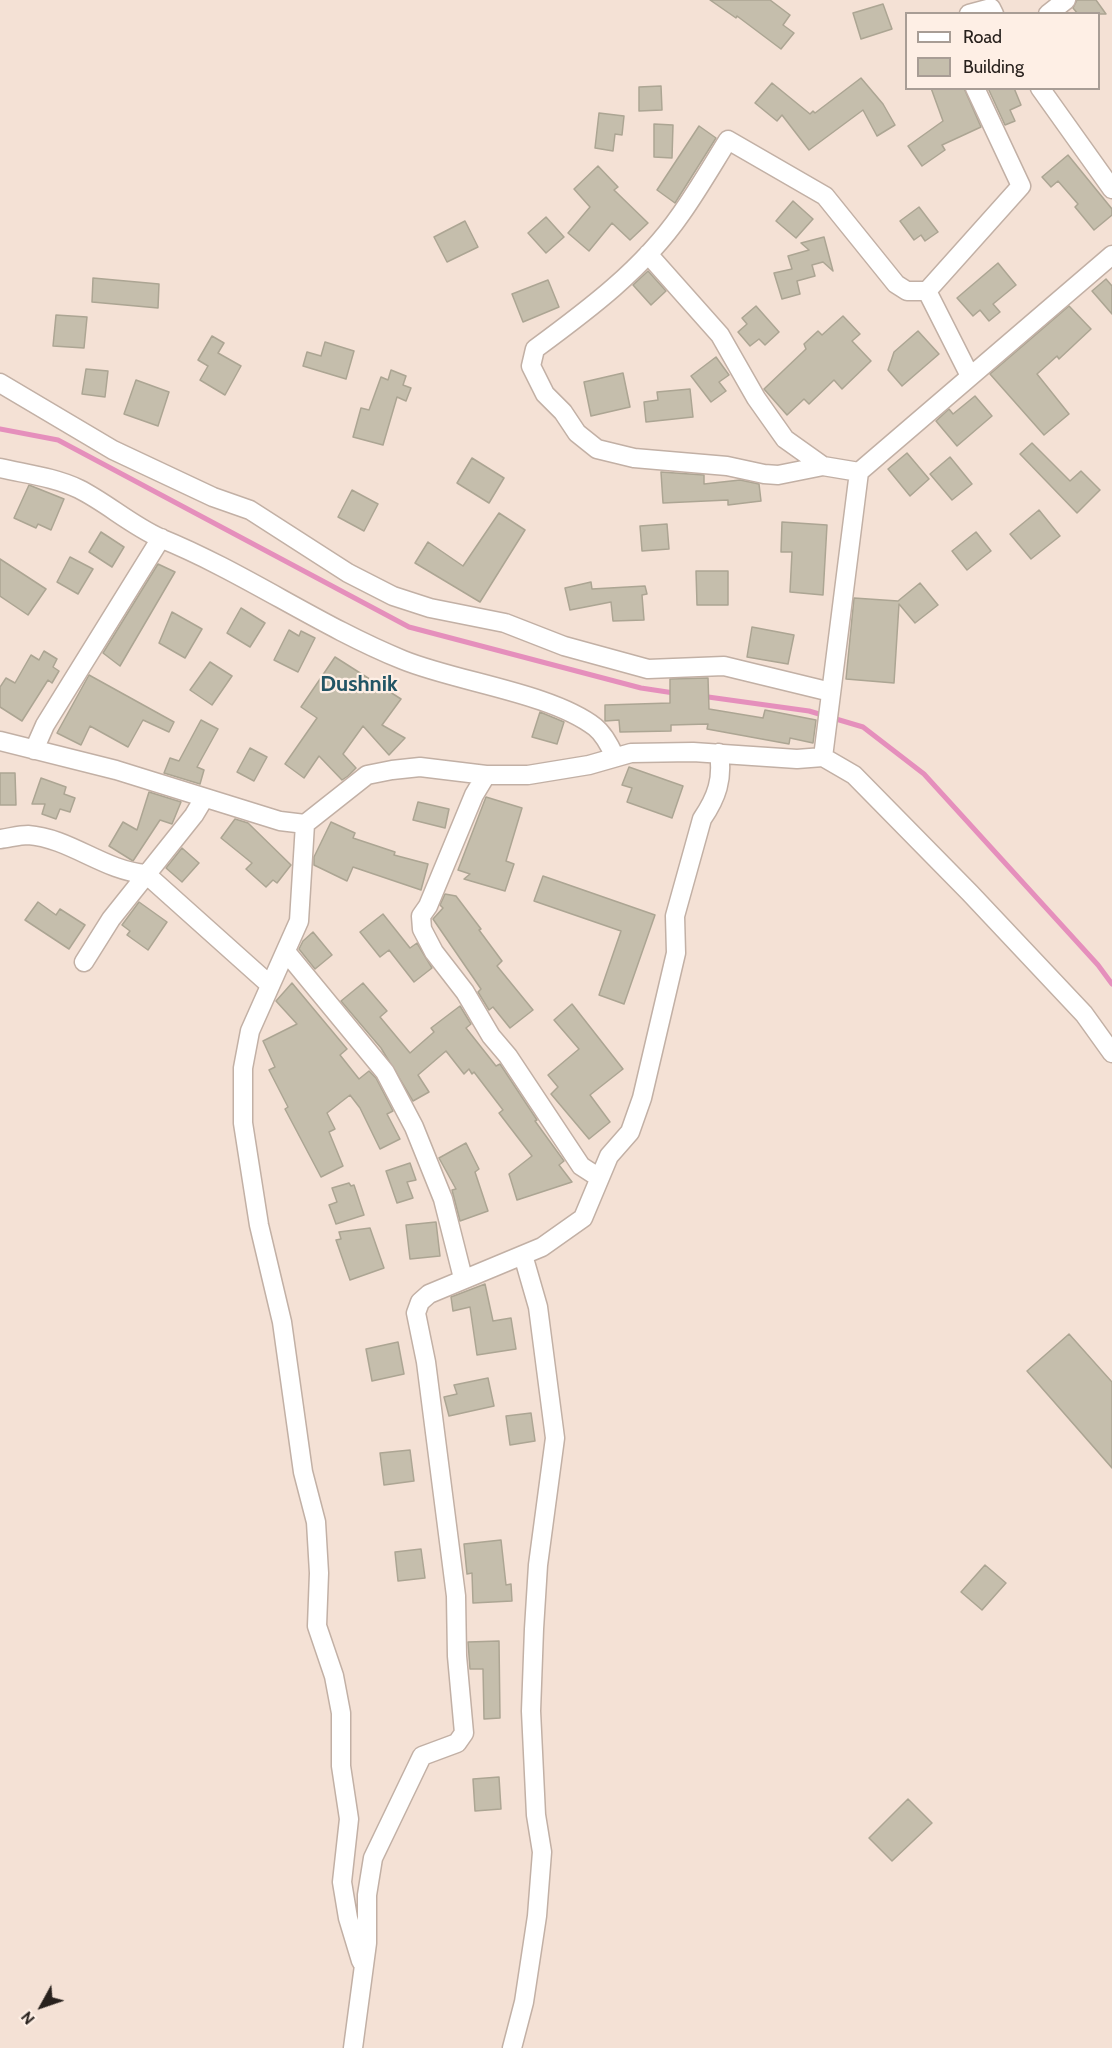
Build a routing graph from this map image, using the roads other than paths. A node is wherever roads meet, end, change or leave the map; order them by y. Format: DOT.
graph roads {
  1 [pos="1066,0"];
  2 [pos="993,7"];
  3 [pos="974,12"];
  4 [pos="1051,12"];
  5 [pos="976,90"];
  6 [pos="1041,90"];
  7 [pos="1112,189"];
  8 [pos="648,254"];
  9 [pos="1112,255"];
  10 [pos="927,291"];
  11 [pos="970,376"];
  12 [pos="0,383"];
  13 [pos="822,466"];
  14 [pos="0,468"];
  15 [pos="859,472"];
  16 [pos="160,538"];
  17 [pos="830,698"];
  18 [pos="0,741"];
  19 [pos="34,750"];
  20 [pos="719,753"];
  21 [pos="615,757"];
  22 [pos="823,757"];
  23 [pos="486,775"];
  24 [pos="203,800"];
  25 [pos="305,824"];
  26 [pos="0,839"];
  27 [pos="146,874"];
  28 [pos="287,953"];
  29 [pos="84,962"];
  30 [pos="270,985"];
  31 [pos="1112,1053"];
  32 [pos="598,1177"];
  33 [pos="523,1255"];
  34 [pos="463,1278"];
  35 [pos="362,1966"];
  36 [pos="353,2048"];
  37 [pos="512,2048"];
  1 -- 4 [label="street"];
  2 -- 3 [label="street"];
  5 -- 10 [label="street"];
  6 -- 7 [label="street"];
  8 -- 10 [label="street"];
  8 -- 13 [label="street"];
  8 -- 13 [label="street"];
  9 -- 11 [label="street"];
  10 -- 11 [label="street"];
  11 -- 15 [label="street"];
  12 -- 17 [label="street"];
  13 -- 15 [label="street"];
  14 -- 16 [label="street"];
  15 -- 17 [label="street"];
  16 -- 19 [label="street"];
  16 -- 21 [label="street"];
  17 -- 22 [label="street"];
  18 -- 19 [label="street"];
  19 -- 24 [label="street"];
  20 -- 21 [label="street"];
  20 -- 22 [label="street"];
  20 -- 32 [label="street"];
  21 -- 23 [label="street"];
  22 -- 31 [label="street"];
  23 -- 25 [label="street"];
  23 -- 32 [label="street"];
  24 -- 25 [label="street"];
  24 -- 27 [label="street"];
  25 -- 28 [label="street"];
  26 -- 27 [label="street"];
  27 -- 29 [label="street"];
  27 -- 30 [label="street"];
  28 -- 30 [label="street"];
  28 -- 34 [label="street"];
  30 -- 35 [label="street"];
  32 -- 33 [label="street"];
  33 -- 34 [label="street"];
  33 -- 37 [label="street"];
  34 -- 35 [label="street"];
  35 -- 36 [label="street"];
}
